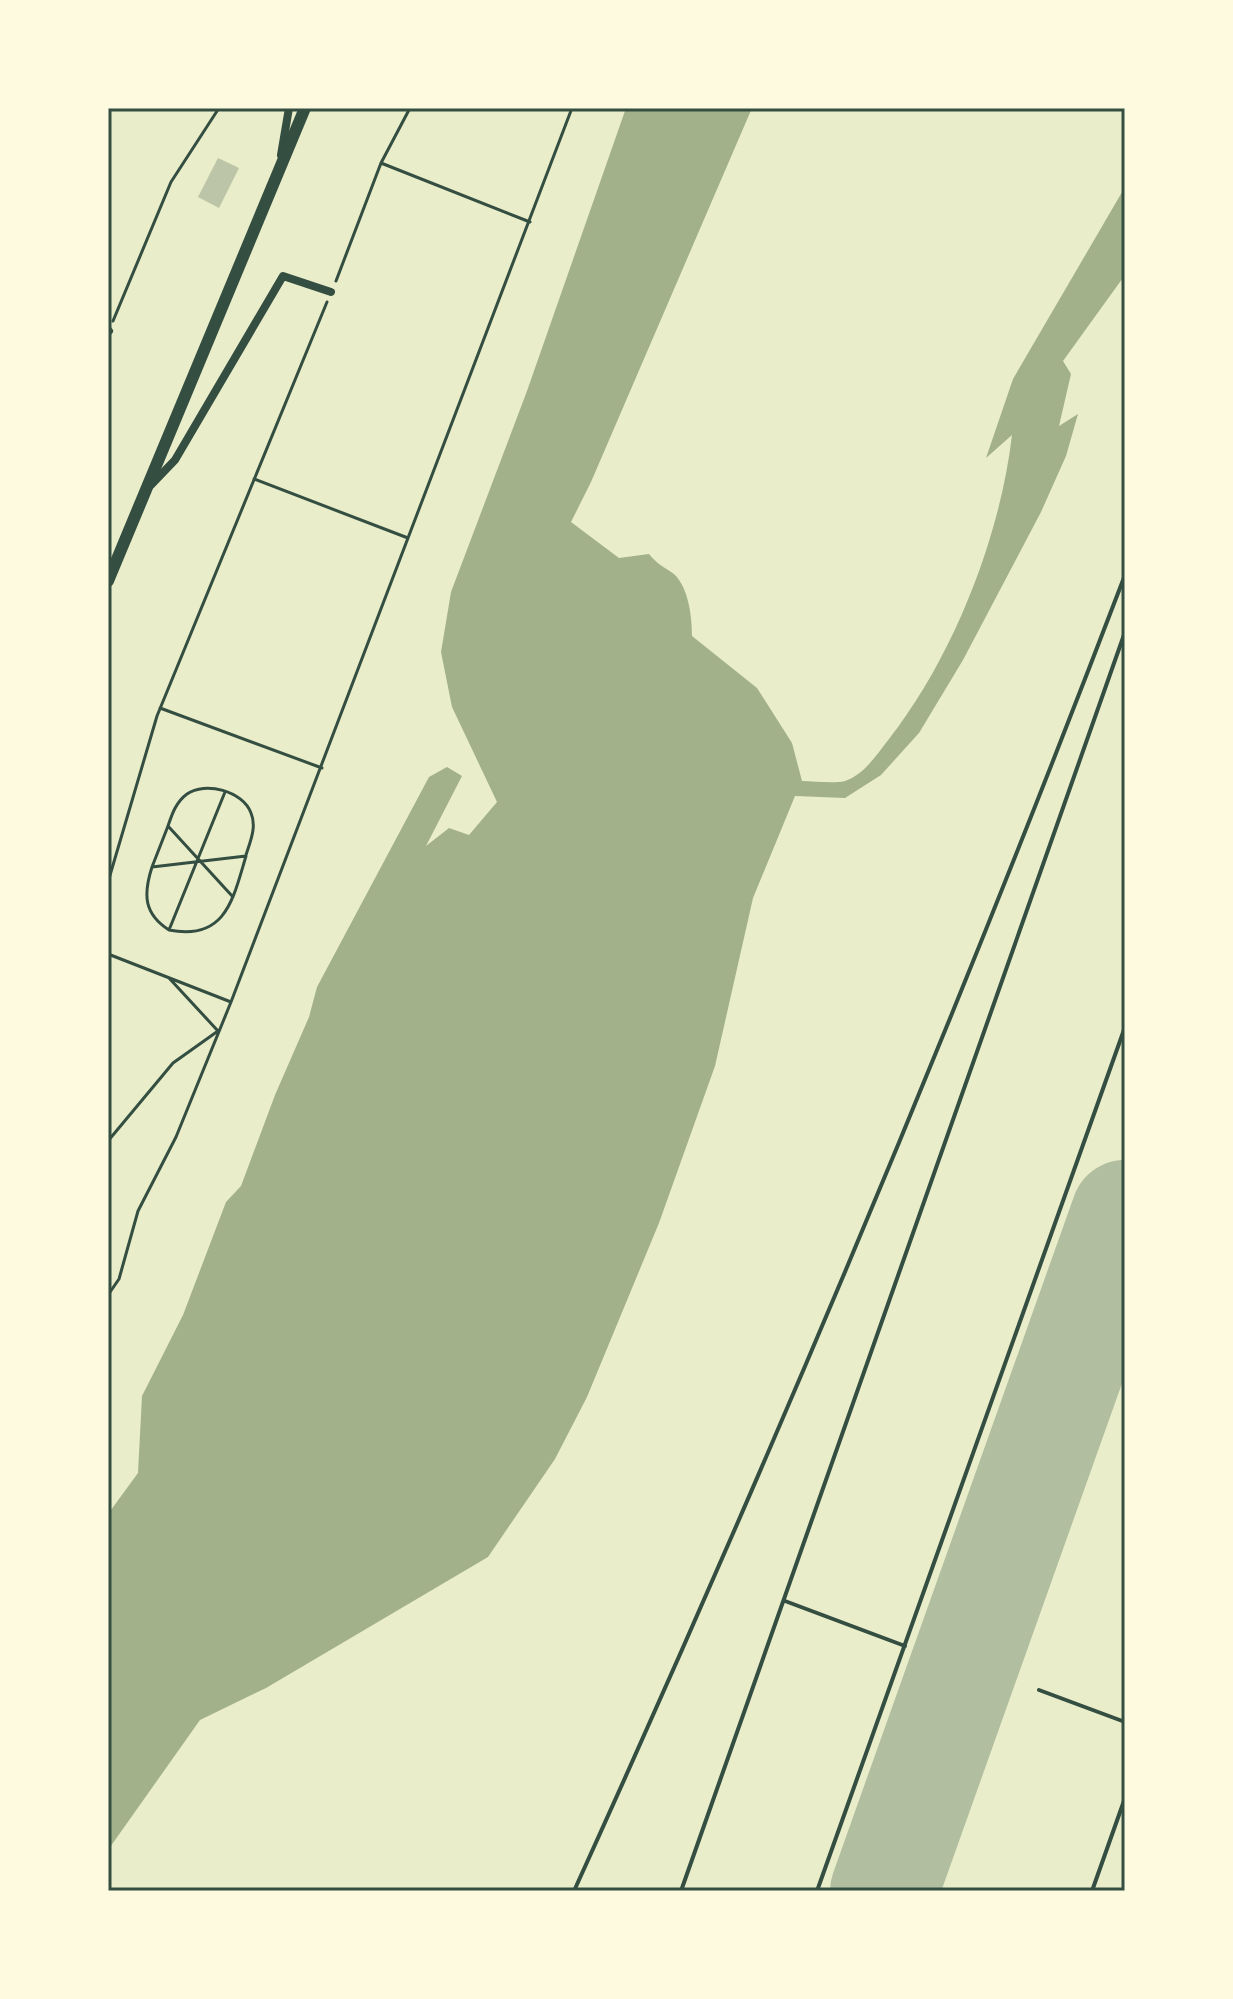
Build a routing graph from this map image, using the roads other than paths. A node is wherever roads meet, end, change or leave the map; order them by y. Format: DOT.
graph roads {
  1 [pos="289,108"];
  2 [pos="305,108"];
  3 [pos="279,167"];
  4 [pos="331,292"];
  5 [pos="146,490"];
  6 [pos="1125,575"];
  7 [pos="108,581"];
  8 [pos="1125,632"];
  9 [pos="1125,1027"];
  10 [pos="785,1601"];
  11 [pos="905,1646"];
  12 [pos="1039,1690"];
  13 [pos="1125,1722"];
  14 [pos="1125,1798"];
  15 [pos="574,1891"];
  16 [pos="681,1891"];
  17 [pos="817,1891"];
  18 [pos="1092,1891"];
  1 -- 3 [label="street"];
  2 -- 3 [label="main road"];
  3 -- 5 [label="main road"];
  4 -- 5 [label="street"];
  5 -- 7 [label="main road"];
  6 -- 15 [label="lane"];
  8 -- 10 [label="lane"];
  9 -- 11 [label="lane"];
  10 -- 11 [label="lane"];
  10 -- 16 [label="lane"];
  11 -- 17 [label="lane"];
  12 -- 13 [label="lane"];
  14 -- 18 [label="lane"];
}
